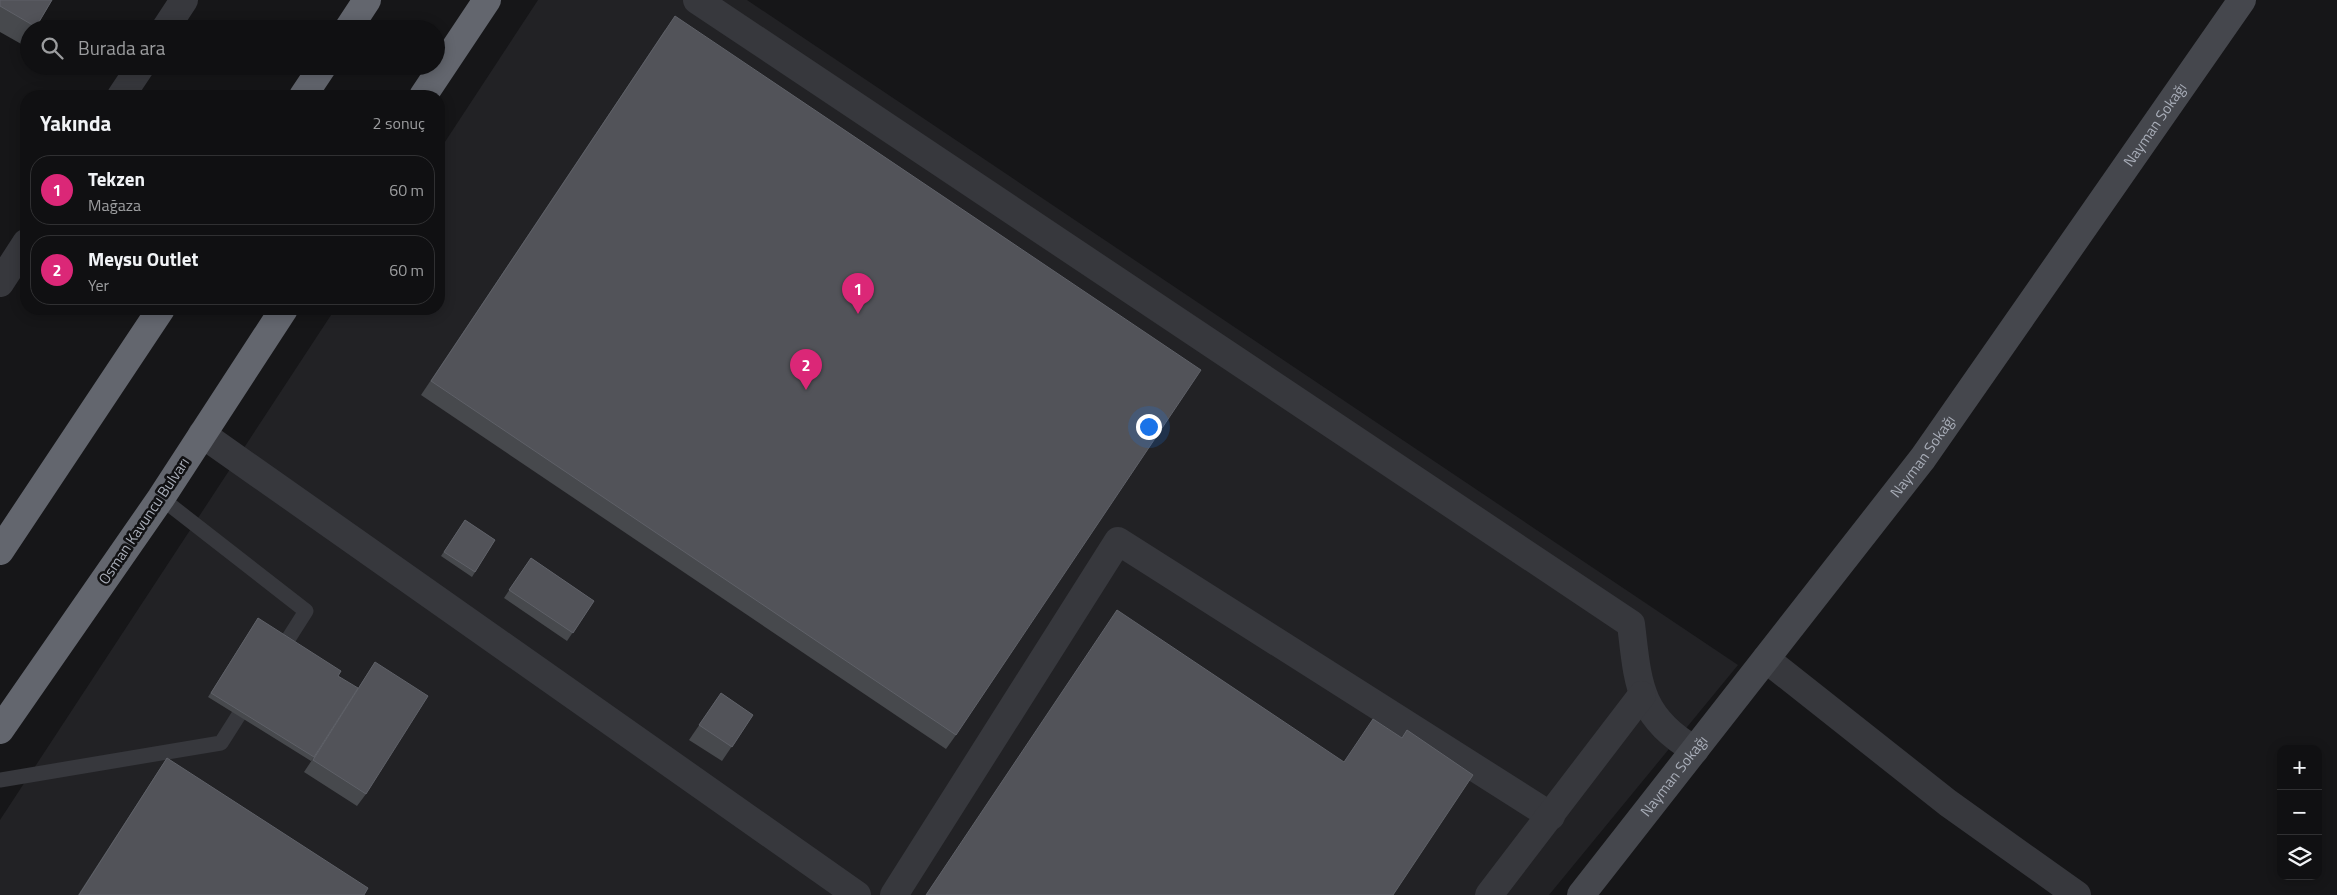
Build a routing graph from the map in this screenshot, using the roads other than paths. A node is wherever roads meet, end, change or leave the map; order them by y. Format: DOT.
graph roads {
  1 [pos="184,0"];
  2 [pos="367,0"];
  3 [pos="486,0"];
  4 [pos="697,0"];
  5 [pos="2242,0"];
  6 [pos="171,20"];
  7 [pos="354,20"];
  8 [pos="445,63"];
  9 [pos="135,75"];
  10 [pos="317,75"];
  11 [pos="438,75"];
  12 [pos="125,90"];
  13 [pos="307,90"];
  14 [pos="428,90"];
  15 [pos="20,252"];
  16 [pos="0,284"];
  17 [pos="157,315"];
  18 [pos="280,315"];
  19 [pos="202,434"];
  20 [pos="161,498"];
  21 [pos="0,551"];
  22 [pos="1766,659"];
  23 [pos="270,666"];
  24 [pos="260,683"];
  25 [pos="1642,695"];
  26 [pos="0,730"];
  27 [pos="1694,750"];
  28 [pos="0,780"];
  29 [pos="1550,816"];
  30 [pos="857,895"];
  31 [pos="894,895"];
  32 [pos="1489,895"];
  33 [pos="1581,895"];
  34 [pos="2077,895"];
  1 -- 6 [label="street"];
  2 -- 7 [label="highway"];
  3 -- 8 [label="highway"];
  4 -- 25 [label="street"];
  5 -- 22 [label="street, Nayman Sokağı"];
  9 -- 12 [label="street"];
  10 -- 13 [label="highway"];
  11 -- 14 [label="highway"];
  15 -- 16 [label="street"];
  17 -- 21 [label="highway"];
  18 -- 19 [label="highway, Osman Kavuncu Bulvarı"];
  19 -- 20 [label="highway, Osman Kavuncu Bulvarı"];
  19 -- 30 [label="street"];
  20 -- 23 [label="lane"];
  20 -- 26 [label="highway, Osman Kavuncu Bulvarı"];
  22 -- 27 [label="street, Nayman Sokağı"];
  22 -- 34 [label="street"];
  24 -- 28 [label="lane"];
  25 -- 27 [label="street"];
  25 -- 29 [label="street"];
  27 -- 33 [label="street, Nayman Sokağı"];
  29 -- 31 [label="street"];
  29 -- 32 [label="street"];
}
